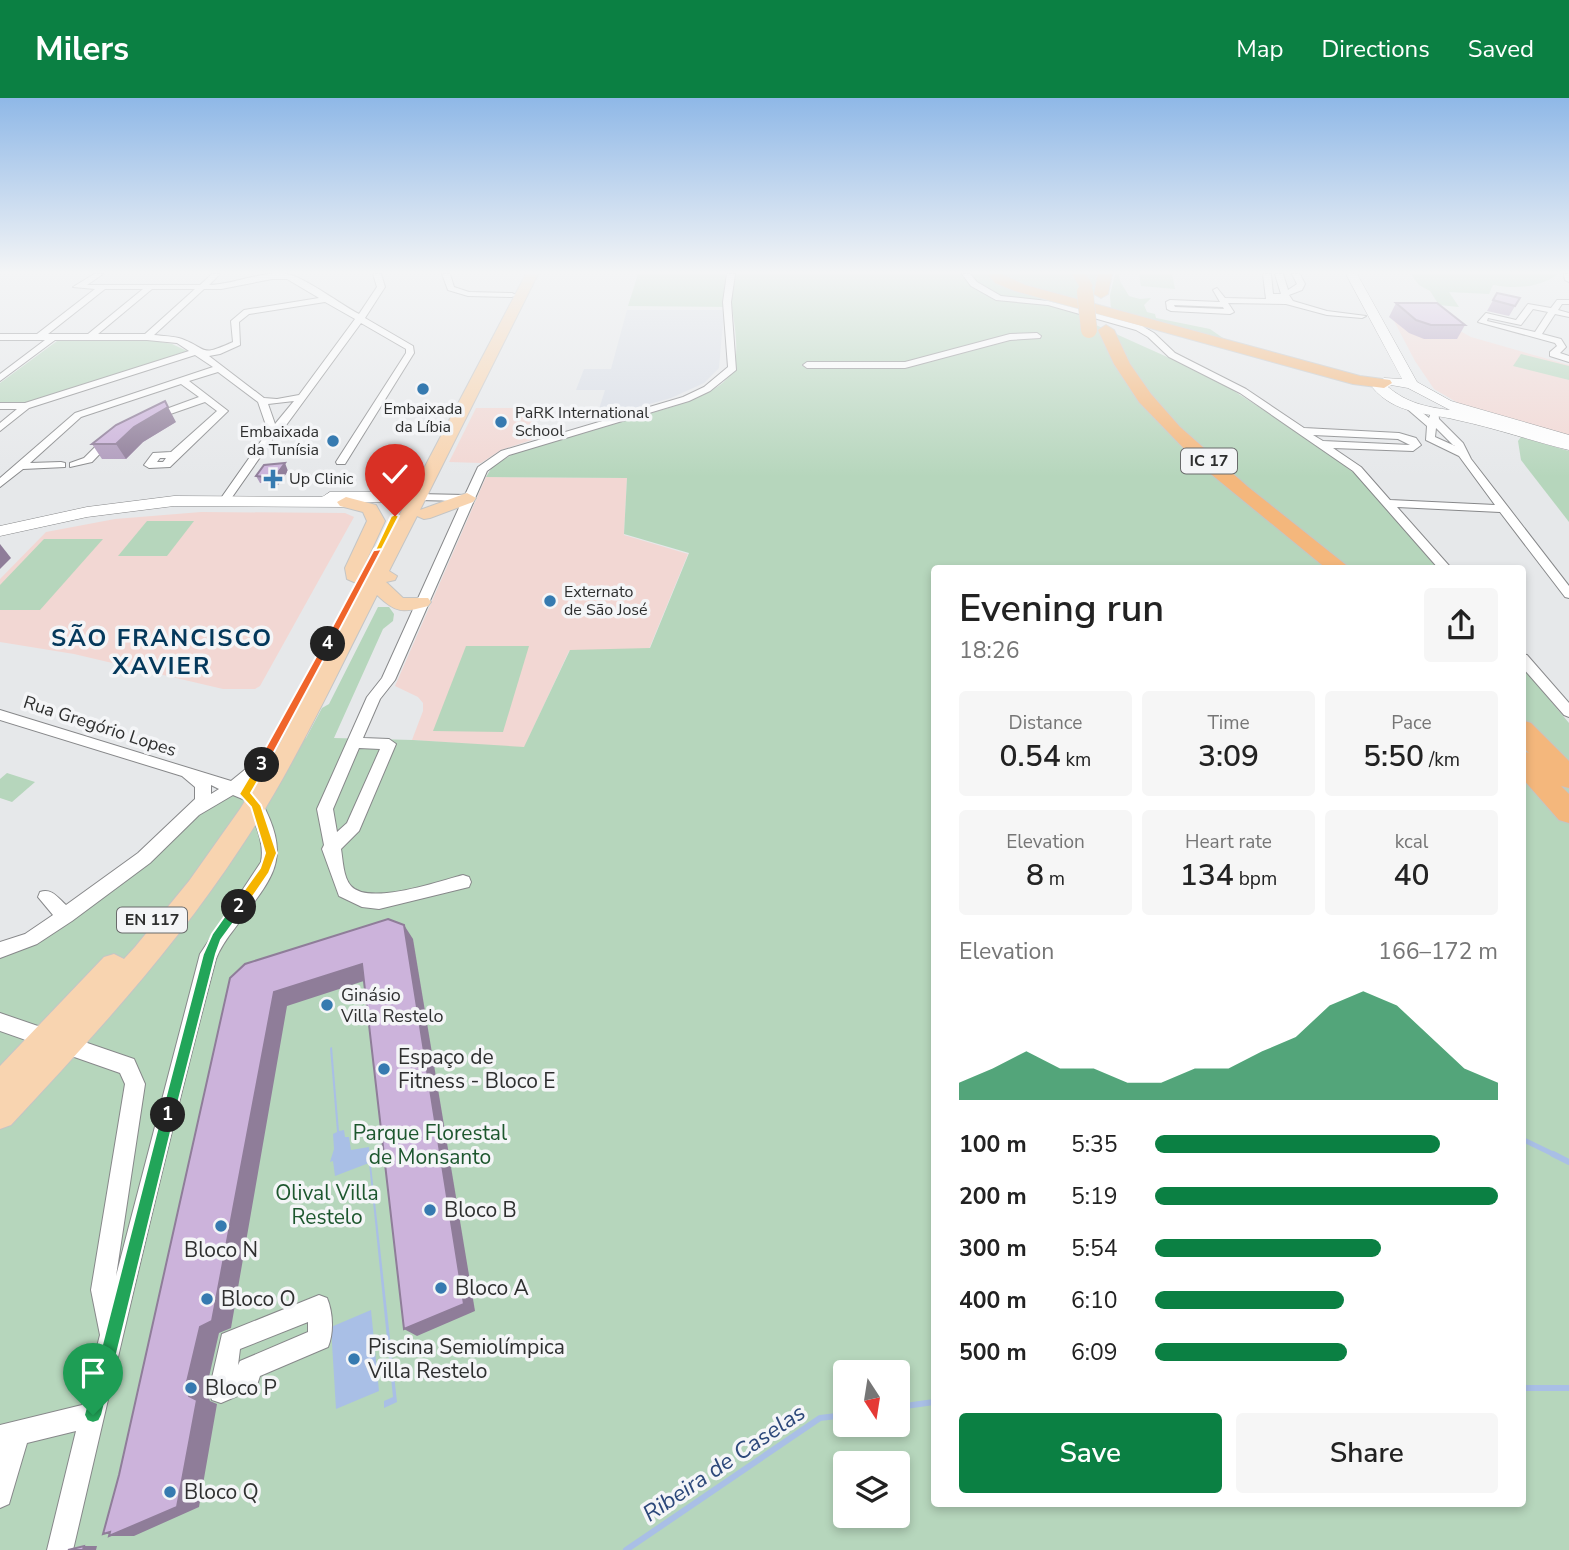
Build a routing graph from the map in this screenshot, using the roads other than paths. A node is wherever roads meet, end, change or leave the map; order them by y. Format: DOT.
graph roads {
  1 [pos="47,342"];
  2 [pos="180,342"];
  3 [pos="237,342"];
  4 [pos="343,342"];
  5 [pos="399,342"];
  6 [pos="490,342"];
  7 [pos="498,342"];
  8 [pos="731,342"];
  9 [pos="992,342"];
  10 [pos="1101,342"];
  11 [pos="1106,342"];
  12 [pos="1158,342"];
  13 [pos="1216,342"];
  14 [pos="1381,342"];
  15 [pos="1383,342"];
  16 [pos="1565,344"];
  17 [pos="202,355"];
  18 [pos="1569,359"];
  19 [pos="807,365"];
  20 [pos="218,369"];
  21 [pos="0,378"];
  22 [pos="181,380"];
  23 [pos="1387,382"];
  24 [pos="1412,385"];
  25 [pos="302,397"];
  26 [pos="206,398"];
  27 [pos="262,401"];
  28 [pos="0,406"];
  29 [pos="26,406"];
  30 [pos="1410,408"];
  31 [pos="1441,409"];
  32 [pos="140,421"];
  33 [pos="0,428"];
  34 [pos="118,431"];
  35 [pos="273,431"];
  36 [pos="1302,431"];
  37 [pos="1430,433"];
  38 [pos="1449,436"];
  39 [pos="1569,440"];
  40 [pos="1320,444"];
  41 [pos="1569,446"];
  42 [pos="1462,454"];
  43 [pos="174,455"];
  44 [pos="341,462"];
  45 [pos="61,465"];
  46 [pos="74,465"];
  47 [pos="20,466"];
  48 [pos="0,484"];
  49 [pos="467,498"];
  50 [pos="224,501"];
  51 [pos="346,502"];
  52 [pos="416,503"];
  53 [pos="1389,503"];
  54 [pos="1503,509"];
  55 [pos="395,516"];
  56 [pos="376,526"];
  57 [pos="0,531"];
  58 [pos="1311,565"];
  59 [pos="1336,565"];
  60 [pos="1443,565"];
  61 [pos="369,581"];
  62 [pos="1569,594"];
  63 [pos="406,602"];
  64 [pos="357,617"];
  65 [pos="1526,663"];
  66 [pos="1569,712"];
  67 [pos="0,715"];
  68 [pos="1526,733"];
  69 [pos="354,743"];
  70 [pos="1526,764"];
  71 [pos="188,774"];
  72 [pos="1569,776"];
  73 [pos="245,795"];
  74 [pos="194,812"];
  75 [pos="1569,812"];
  76 [pos="330,849"];
  77 [pos="463,882"];
  78 [pos="46,897"];
  79 [pos="66,916"];
  80 [pos="0,950"];
  81 [pos="0,1021"];
  82 [pos="58,1041"];
  83 [pos="0,1088"];
  84 [pos="0,1114"];
  85 [pos="111,1337"];
  86 [pos="320,1339"];
  87 [pos="93,1415"];
  88 [pos="9,1435"];
  89 [pos="0,1495"];
  90 [pos="61,1550"];
  1 -- 21 [label="street"];
  2 -- 17 [label="street"];
  3 -- 17 [label="street"];
  4 -- 25 [label="street"];
  5 -- 44 [label="street"];
  6 -- 52 [label="main road"];
  7 -- 52 [label="main road"];
  8 -- 49 [label="street"];
  9 -- 19 [label="street"];
  10 -- 58 [label="highway, IC 17"];
  11 -- 59 [label="highway, IC 17"];
  12 -- 36 [label="street"];
  13 -- 23 [label="highway"];
  14 -- 23 [label="street"];
  15 -- 24 [label="street"];
  16 -- 18 [label="street"];
  17 -- 20 [label="street"];
  17 -- 29 [label="street"];
  20 -- 22 [label="street"];
  20 -- 27 [label="street"];
  22 -- 26 [label="street"];
  22 -- 47 [label="street"];
  23 -- 24 [label="street"];
  23 -- 30 [label="street"];
  24 -- 31 [label="street"];
  25 -- 27 [label="street"];
  25 -- 35 [label="street"];
  26 -- 32 [label="street"];
  26 -- 43 [label="street"];
  27 -- 35 [label="street"];
  28 -- 29 [label="street"];
  29 -- 33 [label="street"];
  30 -- 31 [label="street"];
  30 -- 37 [label="street"];
  31 -- 38 [label="street"];
  31 -- 39 [label="street"];
  31 -- 41 [label="street"];
  34 -- 46 [label="street"];
  35 -- 50 [label="street"];
  36 -- 40 [label="street"];
  36 -- 40 [label="street"];
  37 -- 38 [label="street"];
  37 -- 42 [label="street"];
  38 -- 42 [label="street"];
  40 -- 53 [label="street"];
  42 -- 54 [label="street"];
  45 -- 47 [label="street"];
  47 -- 48 [label="street"];
  49 -- 52 [label="main road"];
  49 -- 63 [label="street"];
  50 -- 51 [label="street"];
  50 -- 52 [label="main road"];
  50 -- 57 [label="street"];
  51 -- 56 [label="main road"];
  52 -- 55 [label="main road"];
  52 -- 61 [label="main road"];
  53 -- 54 [label="street"];
  53 -- 60 [label="street"];
  54 -- 62 [label="street"];
  55 -- 56 [label="main road"];
  55 -- 61 [label="main road"];
  56 -- 61 [label="main road"];
  61 -- 63 [label="main road"];
  61 -- 64 [label="main road"];
  61 -- 73 [label="main road"];
  63 -- 64 [label="main road"];
  63 -- 69 [label="street"];
  64 -- 73 [label="main road"];
  65 -- 66 [label="street"];
  67 -- 71 [label="street, Rua Gregório Lopes"];
  68 -- 72 [label="highway"];
  69 -- 76 [label="street"];
  69 -- 76 [label="street"];
  70 -- 75 [label="highway"];
  71 -- 73 [label="street, Rua Gregório Lopes"];
  71 -- 74 [label="street, Rua Gregório Lopes"];
  73 -- 74 [label="street"];
  73 -- 82 [label="main road"];
  73 -- 85 [label="street"];
  74 -- 79 [label="street"];
  76 -- 77 [label="street"];
  78 -- 79 [label="street"];
  79 -- 80 [label="street"];
  81 -- 82 [label="street"];
  82 -- 83 [label="main road"];
  82 -- 84 [label="main road"];
  82 -- 85 [label="street"];
  85 -- 87 [label="street"];
  86 -- 86 [label="street"];
  87 -- 88 [label="street"];
  87 -- 90 [label="street"];
  88 -- 89 [label="street"];
}
